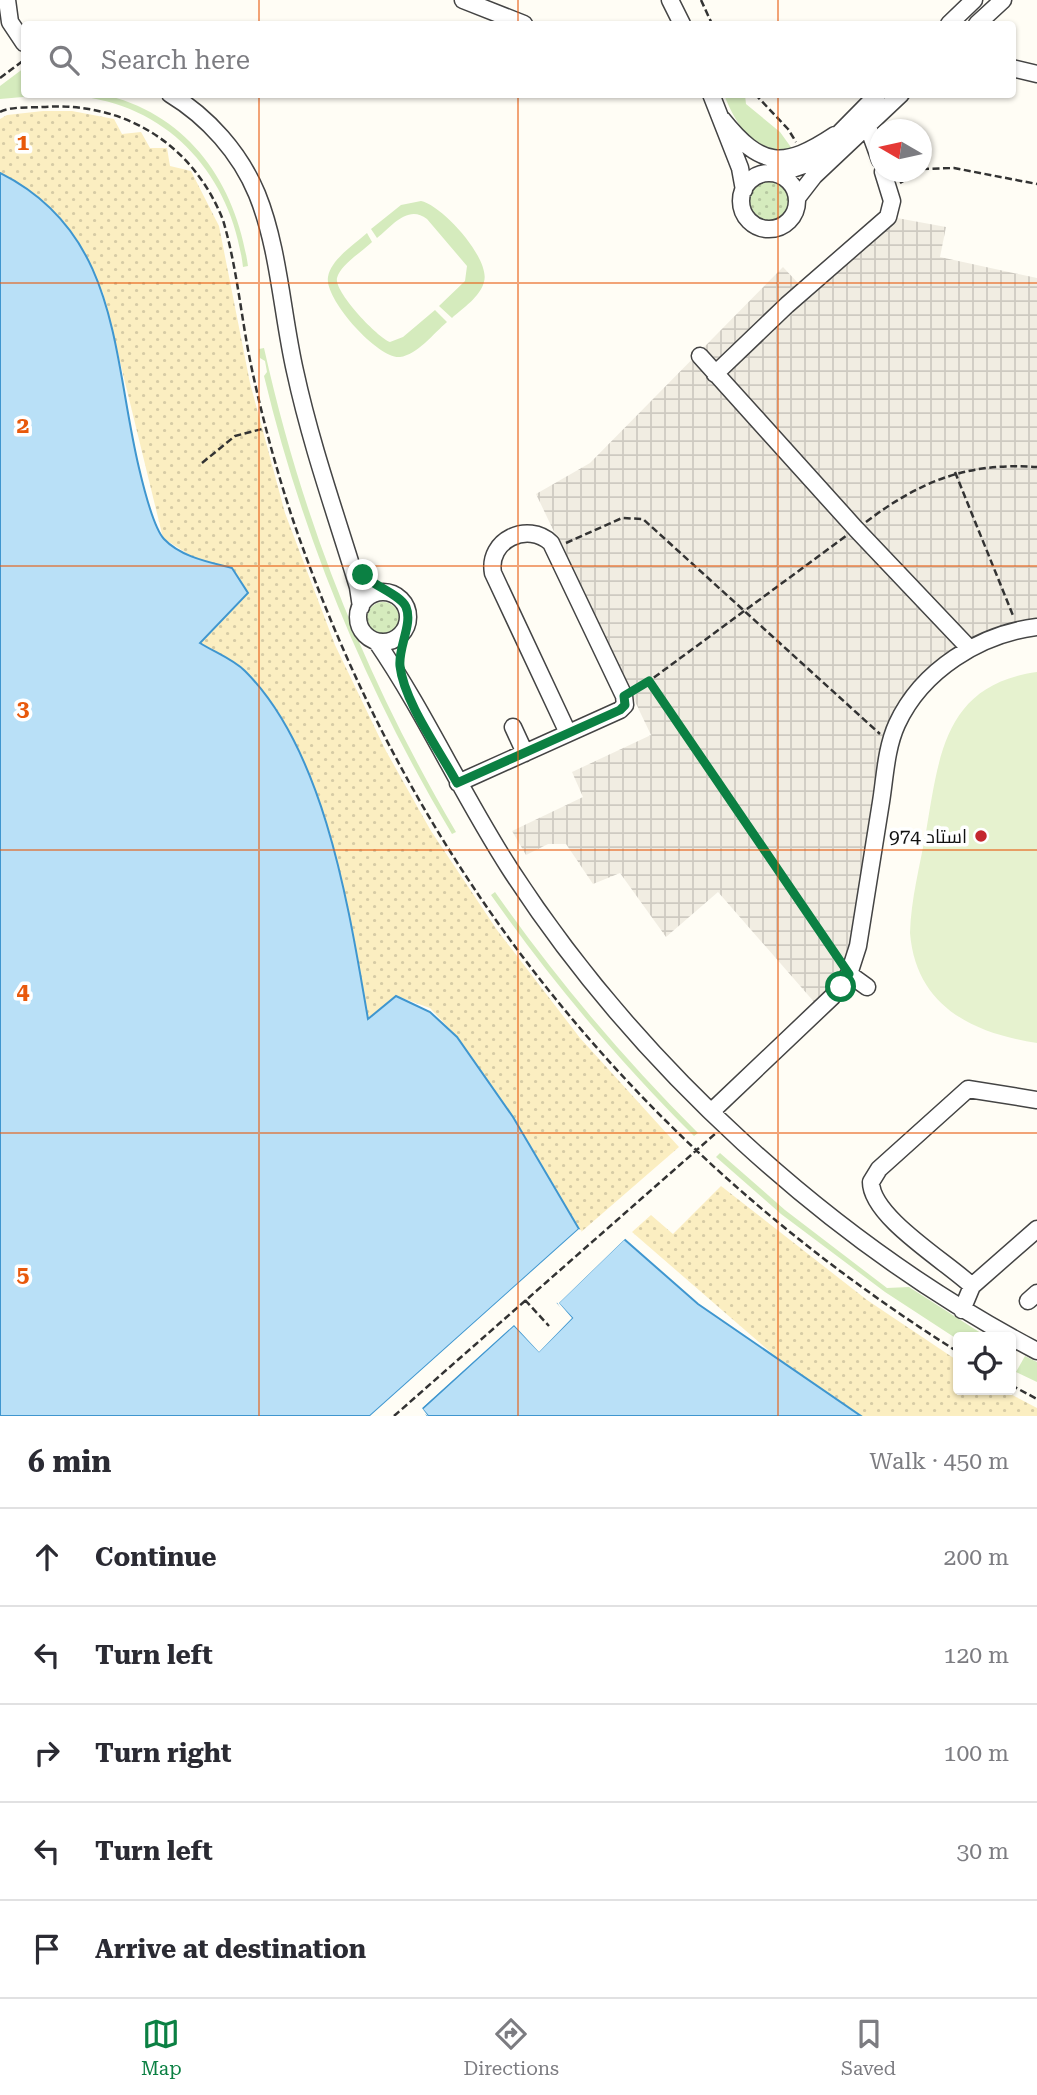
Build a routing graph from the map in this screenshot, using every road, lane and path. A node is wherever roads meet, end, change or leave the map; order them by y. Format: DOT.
graph roads {
  1 [pos="7,0"];
  2 [pos="463,0"];
  3 [pos="670,0"];
  4 [pos="701,0"];
  5 [pos="974,0"];
  6 [pos="1003,0"];
  7 [pos="516,21"];
  8 [pos="680,21"];
  9 [pos="711,21"];
  10 [pos="953,21"];
  11 [pos="980,21"];
  12 [pos="21,38"];
  13 [pos="21,62"];
  14 [pos="1016,69"];
  15 [pos="1037,74"];
  16 [pos="0,78"];
  17 [pos="175,98"];
  18 [pos="714,98"];
  19 [pos="759,98"];
  20 [pos="874,98"];
  21 [pos="897,98"];
  22 [pos="722,119"];
  23 [pos="868,127"];
  24 [pos="835,135"];
  25 [pos="801,156"];
  26 [pos="932,169"];
  27 [pos="778,174"];
  28 [pos="887,182"];
  29 [pos="901,182"];
  30 [pos="1037,184"];
  31 [pos="890,189"];
  32 [pos="744,190"];
  33 [pos="797,198"];
  34 [pos="700,356"];
  35 [pos="715,373"];
  36 [pos="266,428"];
  37 [pos="202,463"];
  38 [pos="1037,467"];
  39 [pos="955,472"];
  40 [pos="856,529"];
  41 [pos="553,549"];
  42 [pos="348,553"];
  43 [pos="388,593"];
  44 [pos="361,607"];
  45 [pos="743,611"];
  46 [pos="1037,626"];
  47 [pos="1018,629"];
  48 [pos="404,631"];
  49 [pos="376,641"];
  50 [pos="969,648"];
  51 [pos="649,681"];
  52 [pos="404,685"];
  53 [pos="624,696"];
  54 [pos="513,727"];
  55 [pos="569,733"];
  56 [pos="890,744"];
  57 [pos="525,753"];
  58 [pos="457,783"];
  59 [pos="849,974"];
  60 [pos="867,987"];
  61 [pos="1037,1100"];
  62 [pos="712,1111"];
  63 [pos="726,1124"];
  64 [pos="1037,1229"];
  65 [pos="972,1286"];
  66 [pos="525,1300"];
  67 [pos="962,1310"];
  68 [pos="549,1326"];
  69 [pos="1037,1351"];
  70 [pos="1016,1388"];
  71 [pos="1037,1399"];
  72 [pos="394,1416"];
  1 -- 12 [label="street"];
  2 -- 7 [label="street"];
  3 -- 8 [label="street"];
  4 -- 9 [label="path"];
  5 -- 10 [label="street"];
  6 -- 11 [label="street"];
  13 -- 16 [label="path"];
  14 -- 15 [label="street"];
  17 -- 42 [label="street"];
  18 -- 22 [label="street"];
  19 -- 25 [label="path"];
  20 -- 24 [label="street"];
  21 -- 23 [label="street"];
  22 -- 25 [label="street"];
  22 -- 32 [label="street"];
  23 -- 33 [label="street"];
  24 -- 25 [label="street"];
  24 -- 27 [label="street"];
  26 -- 30 [label="path"];
  27 -- 32 [label="street"];
  27 -- 33 [label="street"];
  28 -- 31 [label="street"];
  29 -- 31 [label="path"];
  31 -- 35 [label="street"];
  32 -- 33 [label="street"];
  34 -- 35 [label="street"];
  35 -- 40 [label="street"];
  36 -- 37 [label="path"];
  38 -- 39 [label="path"];
  39 -- 40 [label="path"];
  39 -- 47 [label="path"];
  40 -- 45 [label="path"];
  40 -- 50 [label="street"];
  41 -- 45 [label="path"];
  41 -- 53 [label="street"];
  41 -- 55 [label="street"];
  42 -- 43 [label="street"];
  42 -- 44 [label="street"];
  43 -- 44 [label="street"];
  43 -- 48 [label="street"];
  44 -- 49 [label="street"];
  45 -- 51 [label="path"];
  45 -- 56 [label="path"];
  46 -- 47 [label="street"];
  47 -- 50 [label="street"];
  48 -- 49 [label="street"];
  48 -- 52 [label="street"];
  49 -- 52 [label="street"];
  50 -- 56 [label="street"];
  51 -- 53 [label="path"];
  51 -- 59 [label="path"];
  52 -- 58 [label="street"];
  53 -- 55 [label="street"];
  54 -- 57 [label="street"];
  55 -- 57 [label="street"];
  56 -- 59 [label="street"];
  57 -- 58 [label="street"];
  58 -- 62 [label="street"];
  59 -- 60 [label="street"];
  59 -- 62 [label="street"];
  61 -- 65 [label="street"];
  62 -- 63 [label="street"];
  63 -- 66 [label="path"];
  63 -- 67 [label="street"];
  64 -- 65 [label="street"];
  65 -- 67 [label="street"];
  66 -- 68 [label="path"];
  66 -- 72 [label="path"];
  67 -- 69 [label="street"];
  70 -- 71 [label="path"];
}
